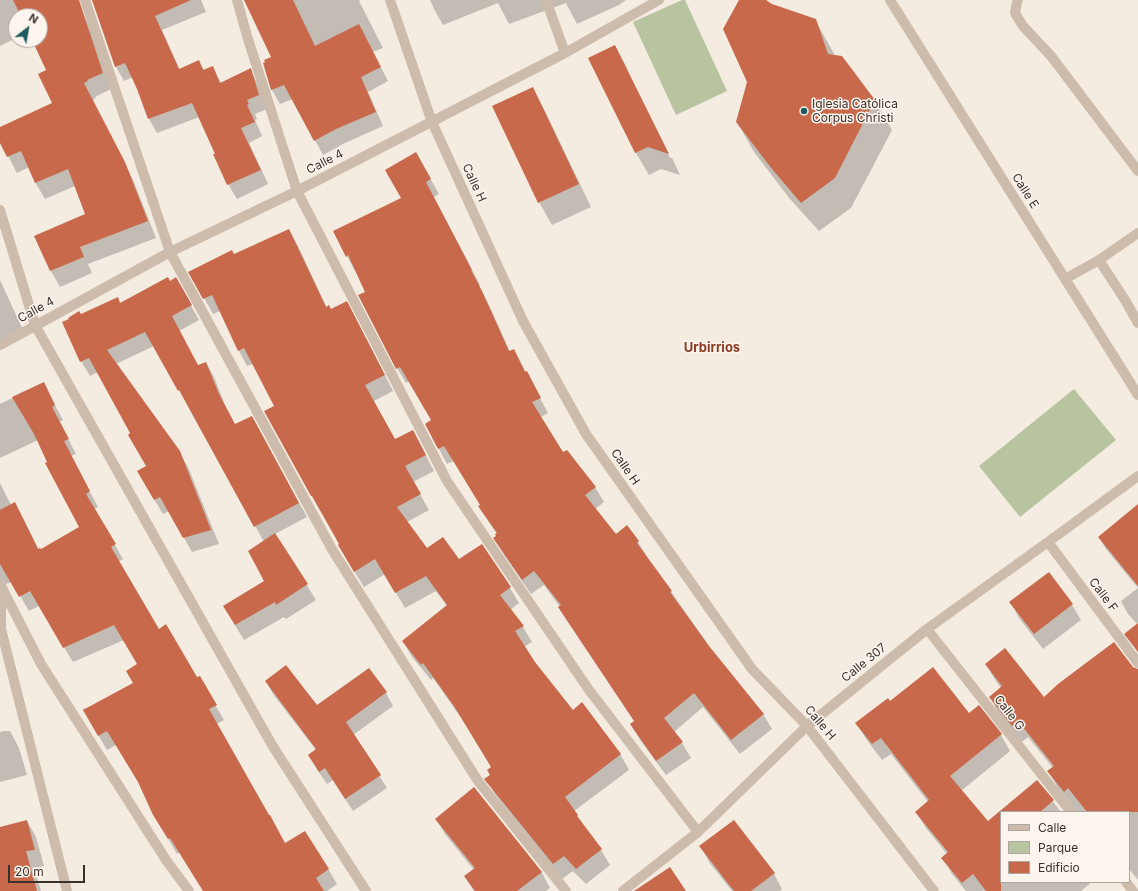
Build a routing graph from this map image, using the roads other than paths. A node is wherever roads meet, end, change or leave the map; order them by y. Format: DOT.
graph roads {
  1 [pos="85,0"];
  2 [pos="237,0"];
  3 [pos="390,0"];
  4 [pos="546,0"];
  5 [pos="660,0"];
  6 [pos="890,0"];
  7 [pos="1018,0"];
  8 [pos="565,53"];
  9 [pos="432,122"];
  10 [pos="1138,171"];
  11 [pos="297,191"];
  12 [pos="0,210"];
  13 [pos="1138,233"];
  14 [pos="170,252"];
  15 [pos="1099,260"];
  16 [pos="1065,280"];
  17 [pos="1138,324"];
  18 [pos="35,326"];
  19 [pos="0,345"];
  20 [pos="1138,395"];
  21 [pos="1138,476"];
  22 [pos="1048,542"];
  23 [pos="1,585"];
  24 [pos="927,629"];
  25 [pos="1138,663"];
  26 [pos="807,726"];
  27 [pos="1070,811"];
  28 [pos="698,832"];
  29 [pos="1127,883"];
  30 [pos="67,891"];
  31 [pos="188,891"];
  32 [pos="366,891"];
  33 [pos="566,891"];
  34 [pos="623,891"];
  35 [pos="934,891"];
  36 [pos="1133,891"];
  1 -- 14 [label="street"];
  2 -- 11 [label="street"];
  3 -- 9 [label="street, Calle H"];
  4 -- 8 [label="street"];
  5 -- 8 [label="street, Calle 4"];
  6 -- 16 [label="street, Calle E"];
  7 -- 10 [label="street"];
  8 -- 9 [label="street, Calle 4"];
  9 -- 11 [label="street, Calle 4"];
  9 -- 26 [label="street, Calle H"];
  11 -- 14 [label="street, Calle 4"];
  11 -- 28 [label="street"];
  12 -- 18 [label="street"];
  13 -- 15 [label="street"];
  14 -- 18 [label="street, Calle 4"];
  14 -- 33 [label="street"];
  15 -- 16 [label="street"];
  15 -- 17 [label="street"];
  16 -- 20 [label="street, Calle E"];
  18 -- 19 [label="street, Calle 4"];
  18 -- 32 [label="street"];
  21 -- 22 [label="street, Calle 307"];
  22 -- 24 [label="street, Calle 307"];
  22 -- 25 [label="street, Calle F"];
  23 -- 30 [label="street"];
  23 -- 31 [label="street"];
  24 -- 26 [label="street, Calle 307"];
  24 -- 27 [label="street, Calle G"];
  26 -- 28 [label="street, Calle 307"];
  26 -- 35 [label="street, Calle H"];
  28 -- 34 [label="street, Calle 307"];
  29 -- 36 [label="street"];
}
